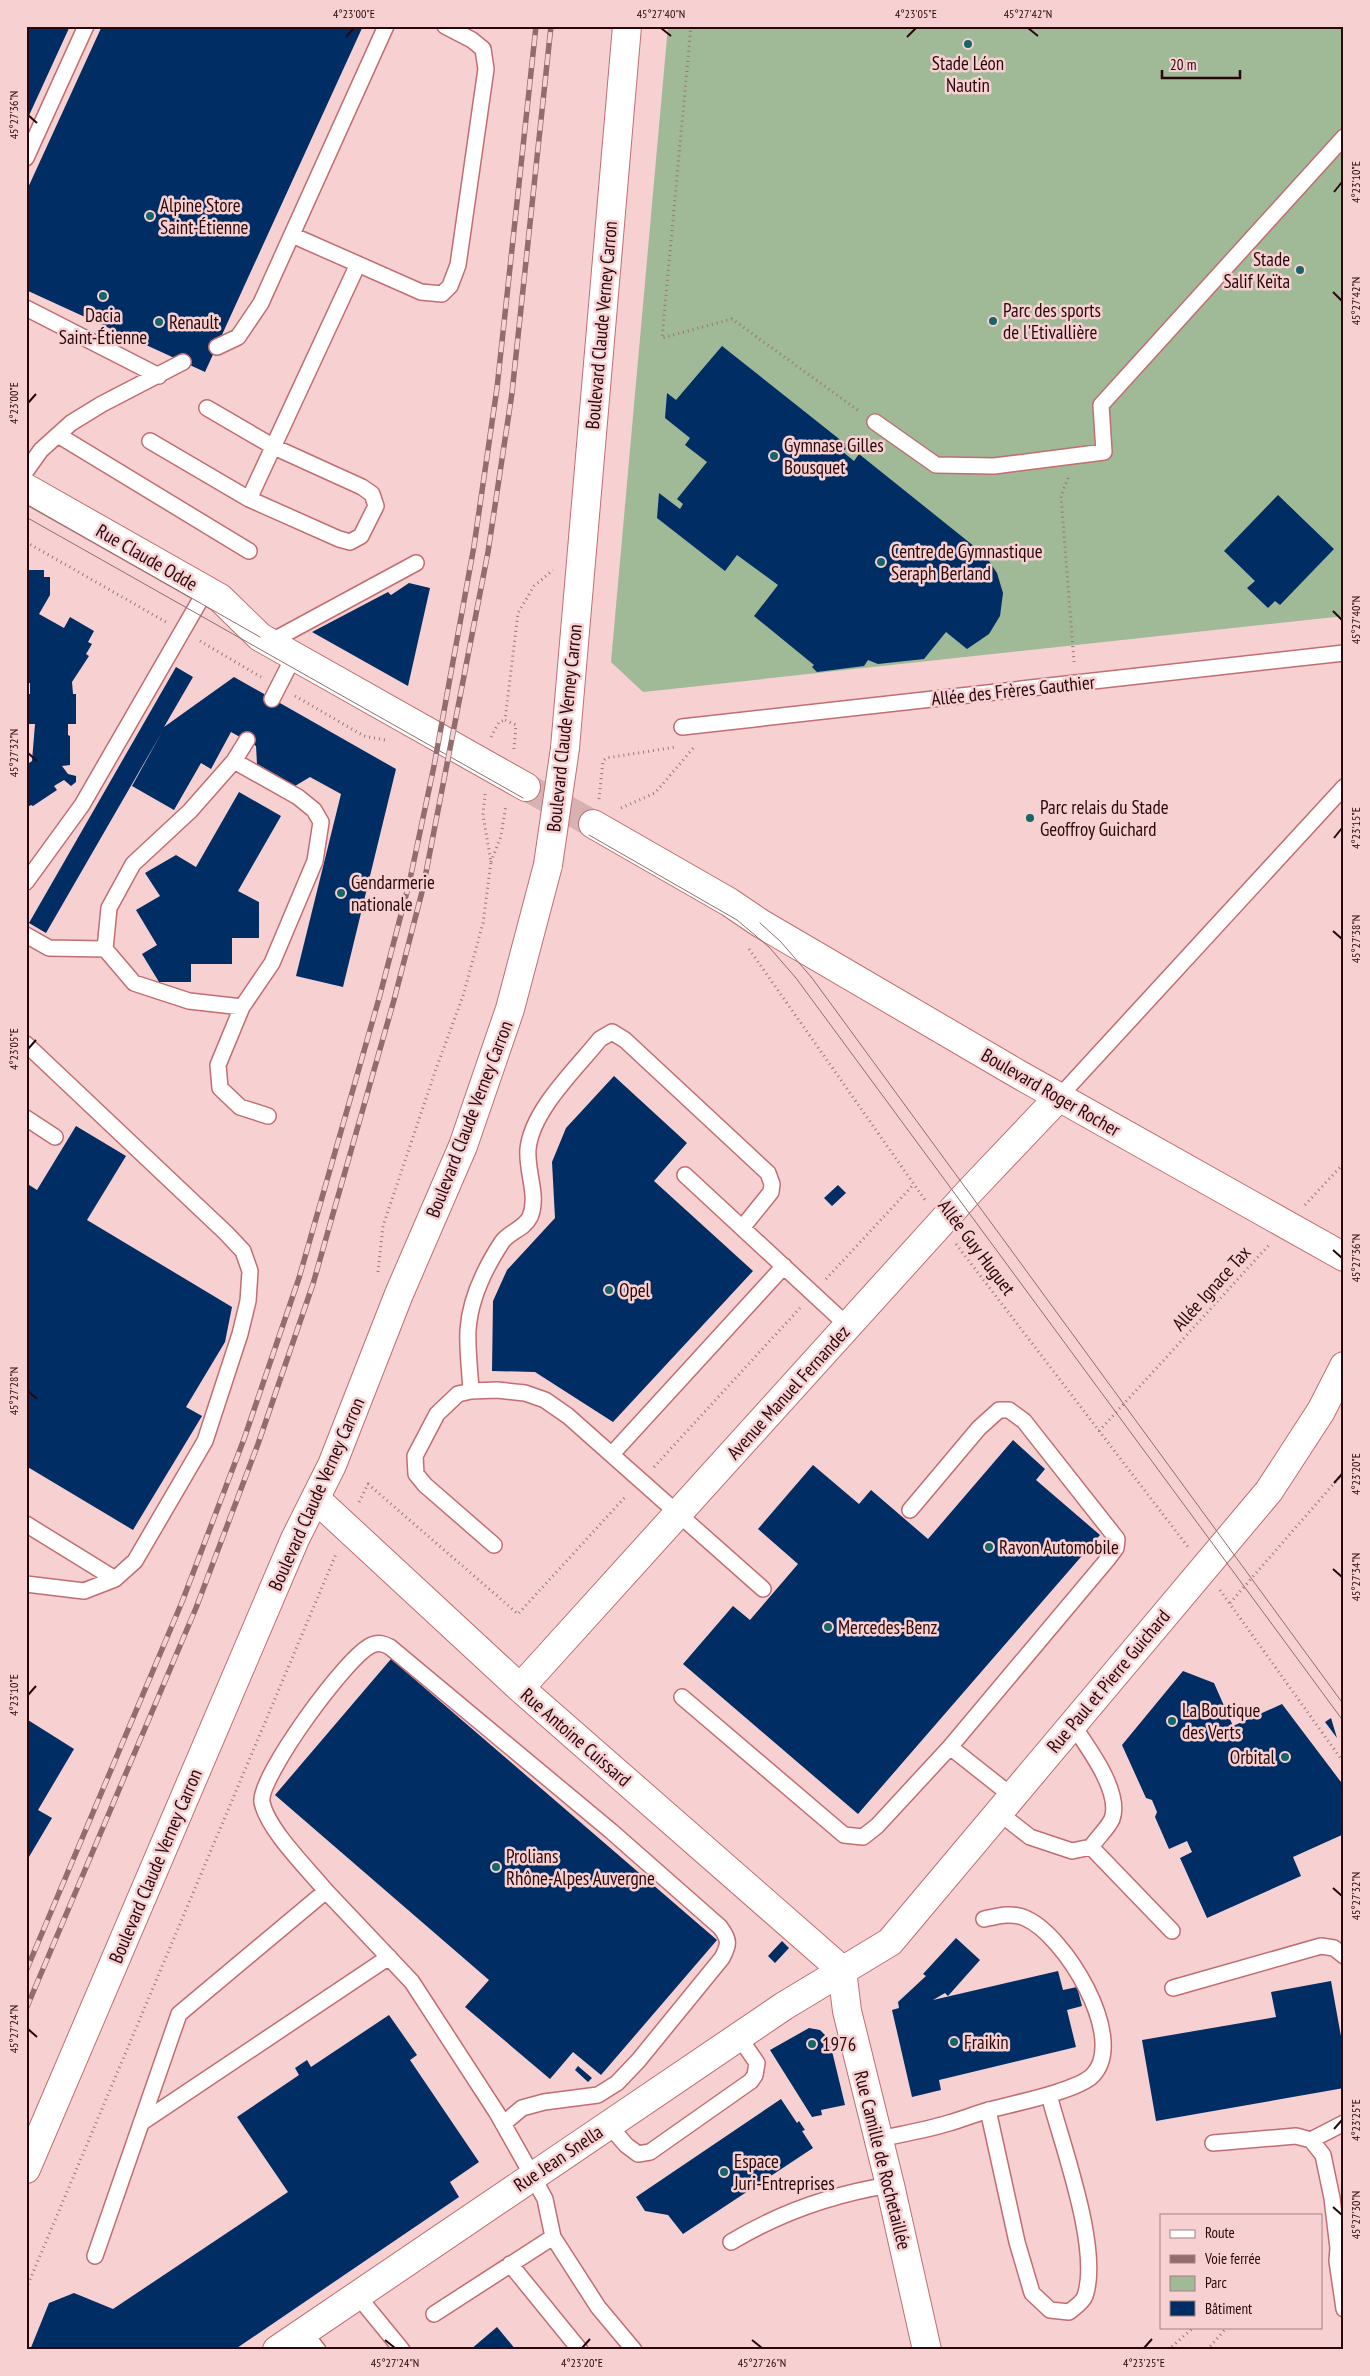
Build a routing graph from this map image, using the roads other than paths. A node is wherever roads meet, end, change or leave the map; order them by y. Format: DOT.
graph roads {
  1 [pos="86,26"];
  2 [pos="386,26"];
  3 [pos="445,26"];
  4 [pos="627,26"];
  5 [pos="1344,137"];
  6 [pos="26,158"];
  7 [pos="292,235"];
  8 [pos="358,264"];
  9 [pos="26,308"];
  10 [pos="217,347"];
  11 [pos="183,362"];
  12 [pos="159,376"];
  13 [pos="207,408"];
  14 [pos="875,422"];
  15 [pos="58,435"];
  16 [pos="150,441"];
  17 [pos="274,447"];
  18 [pos="26,471"];
  19 [pos="26,488"];
  20 [pos="249,500"];
  21 [pos="249,551"];
  22 [pos="416,563"];
  23 [pos="206,590"];
  24 [pos="265,639"];
  25 [pos="1344,653"];
  26 [pos="294,656"];
  27 [pos="275,692"];
  28 [pos="682,727"];
  29 [pos="247,740"];
  30 [pos="234,762"];
  31 [pos="1344,787"];
  32 [pos="516,792"];
  33 [pos="603,814"];
  34 [pos="26,882"];
  35 [pos="26,935"];
  36 [pos="105,949"];
  37 [pos="242,1007"];
  38 [pos="26,1044"];
  39 [pos="1059,1097"];
  40 [pos="268,1116"];
  41 [pos="26,1118"];
  42 [pos="55,1137"];
  43 [pos="685,1175"];
  44 [pos="742,1228"];
  45 [pos="1344,1257"];
  46 [pos="784,1266"];
  47 [pos="848,1326"];
  48 [pos="1344,1366"];
  49 [pos="471,1391"];
  50 [pos="612,1454"];
  51 [pos="316,1499"];
  52 [pos="910,1510"];
  53 [pos="677,1514"];
  54 [pos="26,1524"];
  55 [pos="494,1545"];
  56 [pos="115,1579"];
  57 [pos="26,1584"];
  58 [pos="763,1589"];
  59 [pos="520,1688"];
  60 [pos="682,1697"];
  61 [pos="1072,1724"];
  62 [pos="950,1747"];
  63 [pos="1005,1804"];
  64 [pos="1091,1847"];
  65 [pos="326,1891"];
  66 [pos="984,1920"];
  67 [pos="1172,1931"];
  68 [pos="1344,1956"];
  69 [pos="389,1957"];
  70 [pos="842,1970"];
  71 [pos="1173,1988"];
  72 [pos="739,2037"];
  73 [pos="1049,2095"];
  74 [pos="988,2110"];
  75 [pos="141,2123"];
  76 [pos="1344,2123"];
  77 [pos="503,2124"];
  78 [pos="608,2124"];
  79 [pos="878,2139"];
  80 [pos="1311,2140"];
  81 [pos="1213,2143"];
  82 [pos="26,2169"];
  83 [pos="532,2175"];
  84 [pos="890,2184"];
  85 [pos="553,2237"];
  86 [pos="731,2242"];
  87 [pos="95,2256"];
  88 [pos="510,2264"];
  89 [pos="357,2295"];
  90 [pos="1344,2309"];
  91 [pos="434,2314"];
  92 [pos="311,2341"];
  93 [pos="277,2350"];
  94 [pos="402,2350"];
  95 [pos="580,2350"];
  96 [pos="634,2350"];
  97 [pos="927,2350"];
  1 -- 6 [label="lane"];
  2 -- 7 [label="lane"];
  3 -- 8 [label="lane"];
  4 -- 51 [label="street, Boulevard Claude Verney Carron, bridge"];
  5 -- 14 [label="lane"];
  7 -- 8 [label="lane"];
  7 -- 10 [label="lane"];
  8 -- 17 [label="lane"];
  9 -- 12 [label="lane"];
  11 -- 12 [label="lane"];
  12 -- 15 [label="lane"];
  13 -- 17 [label="lane"];
  15 -- 18 [label="lane"];
  15 -- 21 [label="lane"];
  16 -- 20 [label="lane"];
  17 -- 20 [label="lane"];
  17 -- 20 [label="lane"];
  19 -- 23 [label="street, Rue Claude Odde"];
  22 -- 24 [label="lane"];
  23 -- 24 [label="street, Rue Claude Odde"];
  23 -- 34 [label="lane"];
  24 -- 26 [label="street, Rue Claude Odde"];
  25 -- 28 [label="lane, Allée des Frères Gauthier"];
  26 -- 27 [label="lane"];
  26 -- 32 [label="street, Rue Claude Odde"];
  29 -- 30 [label="lane"];
  30 -- 36 [label="lane"];
  30 -- 37 [label="lane"];
  31 -- 39 [label="lane"];
  33 -- 39 [label="street, Boulevard Roger Rocher"];
  35 -- 36 [label="lane"];
  36 -- 37 [label="lane"];
  37 -- 40 [label="lane"];
  38 -- 56 [label="lane"];
  39 -- 45 [label="street, Boulevard Roger Rocher"];
  39 -- 47 [label="street, Avenue Manuel Fernandez"];
  41 -- 42 [label="lane"];
  43 -- 44 [label="lane"];
  44 -- 46 [label="lane"];
  44 -- 49 [label="lane"];
  46 -- 47 [label="lane"];
  46 -- 50 [label="lane"];
  47 -- 53 [label="street, Avenue Manuel Fernandez"];
  48 -- 61 [label="street, Rue Paul et Pierre Guichard"];
  49 -- 50 [label="lane"];
  49 -- 55 [label="lane"];
  50 -- 53 [label="lane"];
  51 -- 59 [label="street, Rue Antoine Cuissard"];
  51 -- 82 [label="street, Boulevard Claude Verney Carron"];
  52 -- 62 [label="lane"];
  53 -- 58 [label="lane"];
  53 -- 59 [label="street, Avenue Manuel Fernandez"];
  54 -- 56 [label="lane"];
  56 -- 57 [label="lane"];
  59 -- 70 [label="street, Rue Antoine Cuissard"];
  60 -- 62 [label="lane"];
  61 -- 63 [label="street, Rue Paul et Pierre Guichard"];
  61 -- 64 [label="lane"];
  62 -- 63 [label="lane"];
  63 -- 64 [label="lane"];
  63 -- 70 [label="street, Rue Paul et Pierre Guichard"];
  64 -- 67 [label="lane"];
  65 -- 69 [label="lane"];
  65 -- 75 [label="lane"];
  65 -- 77 [label="lane"];
  66 -- 73 [label="lane"];
  68 -- 71 [label="lane"];
  69 -- 75 [label="lane"];
  69 -- 77 [label="lane"];
  70 -- 72 [label="street, Rue Jean Snella"];
  70 -- 79 [label="street, Rue Camille de Rochetaillée"];
  72 -- 78 [label="street, Rue Jean Snella"];
  72 -- 78 [label="lane"];
  73 -- 74 [label="lane"];
  73 -- 74 [label="lane"];
  74 -- 79 [label="lane"];
  75 -- 87 [label="lane"];
  76 -- 80 [label="lane"];
  77 -- 83 [label="lane"];
  78 -- 83 [label="street, Rue Jean Snella"];
  79 -- 84 [label="street, Rue Camille de Rochetaillée"];
  80 -- 81 [label="lane"];
  80 -- 90 [label="lane"];
  83 -- 85 [label="lane"];
  83 -- 89 [label="street, Rue Jean Snella"];
  84 -- 86 [label="lane"];
  84 -- 97 [label="street, Rue Camille de Rochetaillée"];
  85 -- 88 [label="lane"];
  85 -- 96 [label="lane"];
  88 -- 91 [label="lane"];
  88 -- 95 [label="lane"];
  89 -- 92 [label="street, Rue Jean Snella"];
  89 -- 94 [label="lane"];
  92 -- 93 [label="street, Rue Jean Snella"];
}
